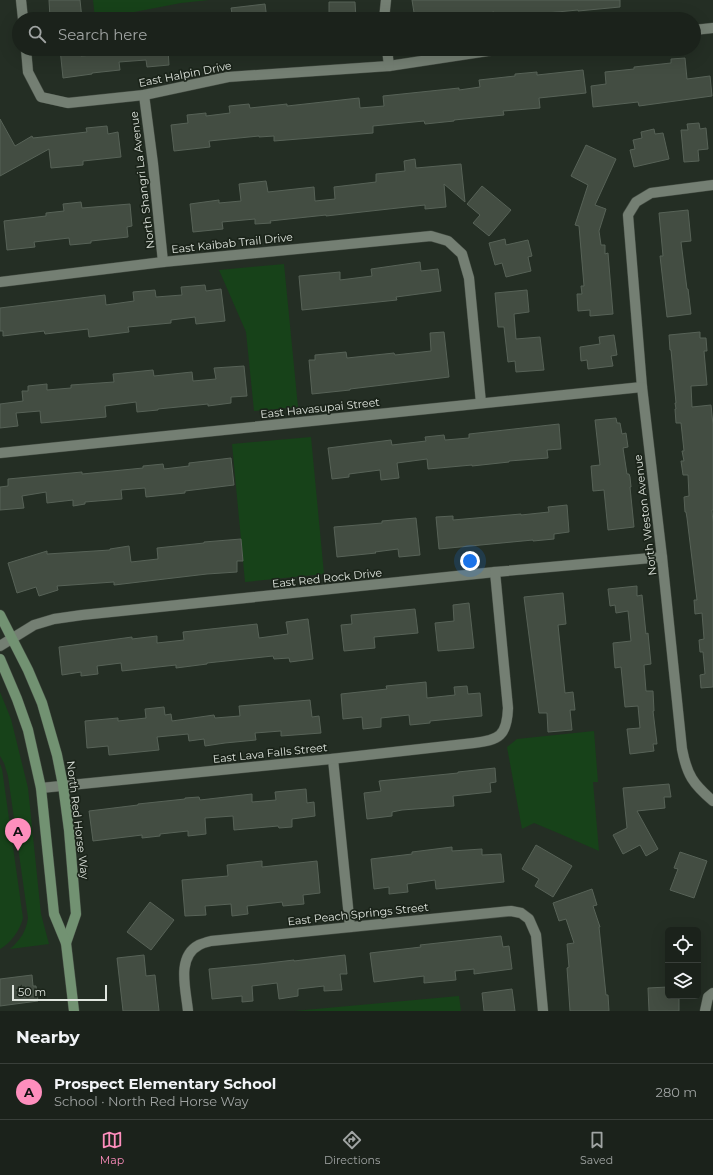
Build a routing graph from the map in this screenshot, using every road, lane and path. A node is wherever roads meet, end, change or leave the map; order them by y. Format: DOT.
graph roads {
  1 [pos="21,0"];
  2 [pos="386,0"];
  3 [pos="22,12"];
  4 [pos="385,12"];
  5 [pos="713,28"];
  6 [pos="701,29"];
  7 [pos="27,56"];
  8 [pos="388,56"];
  9 [pos="455,56"];
  10 [pos="389,66"];
  11 [pos="144,95"];
  12 [pos="713,185"];
  13 [pos="164,262"];
  14 [pos="0,282"];
  15 [pos="642,387"];
  16 [pos="481,403"];
  17 [pos="0,453"];
  18 [pos="662,557"];
  19 [pos="494,572"];
  20 [pos="0,615"];
  21 [pos="12,638"];
  22 [pos="0,646"];
  23 [pos="0,659"];
  24 [pos="333,759"];
  25 [pos="63,785"];
  26 [pos="41,788"];
  27 [pos="713,801"];
  28 [pos="350,927"];
  29 [pos="66,943"];
  30 [pos="711,995"];
  31 [pos="74,1011"];
  32 [pos="188,1011"];
  33 [pos="543,1011"];
  34 [pos="705,1011"];
  1 -- 3 [label="street"];
  2 -- 4 [label="street"];
  5 -- 6 [label="street"];
  7 -- 11 [label="street, East Halpin Drive"];
  8 -- 10 [label="street"];
  9 -- 10 [label="street, East Halpin Drive"];
  10 -- 11 [label="street, East Halpin Drive"];
  11 -- 13 [label="street, North Shangri La Avenue"];
  12 -- 15 [label="street, North Weston Avenue"];
  13 -- 14 [label="street, East Kaibab Trail Drive"];
  13 -- 16 [label="street, East Kaibab Trail Drive"];
  15 -- 16 [label="street, East Havasupai Street"];
  15 -- 18 [label="street, North Weston Avenue"];
  16 -- 17 [label="street, East Havasupai Street"];
  18 -- 19 [label="street, East Red Rock Drive"];
  18 -- 27 [label="street, North Weston Avenue"];
  19 -- 21 [label="street, East Red Rock Drive"];
  19 -- 24 [label="street, East Lava Falls Street"];
  20 -- 21 [label="street, North Red Horse Way"];
  21 -- 22 [label="street, East Red Rock Drive"];
  21 -- 25 [label="street, North Red Horse Way"];
  23 -- 26 [label="street, North Red Horse Way"];
  24 -- 25 [label="street, East Lava Falls Street"];
  24 -- 28 [label="street"];
  25 -- 26 [label="street, East Lava Falls Street"];
  25 -- 29 [label="street, North Red Horse Way"];
  26 -- 29 [label="street, North Red Horse Way"];
  28 -- 32 [label="street, East Peach Springs Street"];
  28 -- 33 [label="street, East Peach Springs Street"];
  29 -- 31 [label="street, North Red Horse Way"];
  30 -- 34 [label="street"];
}
